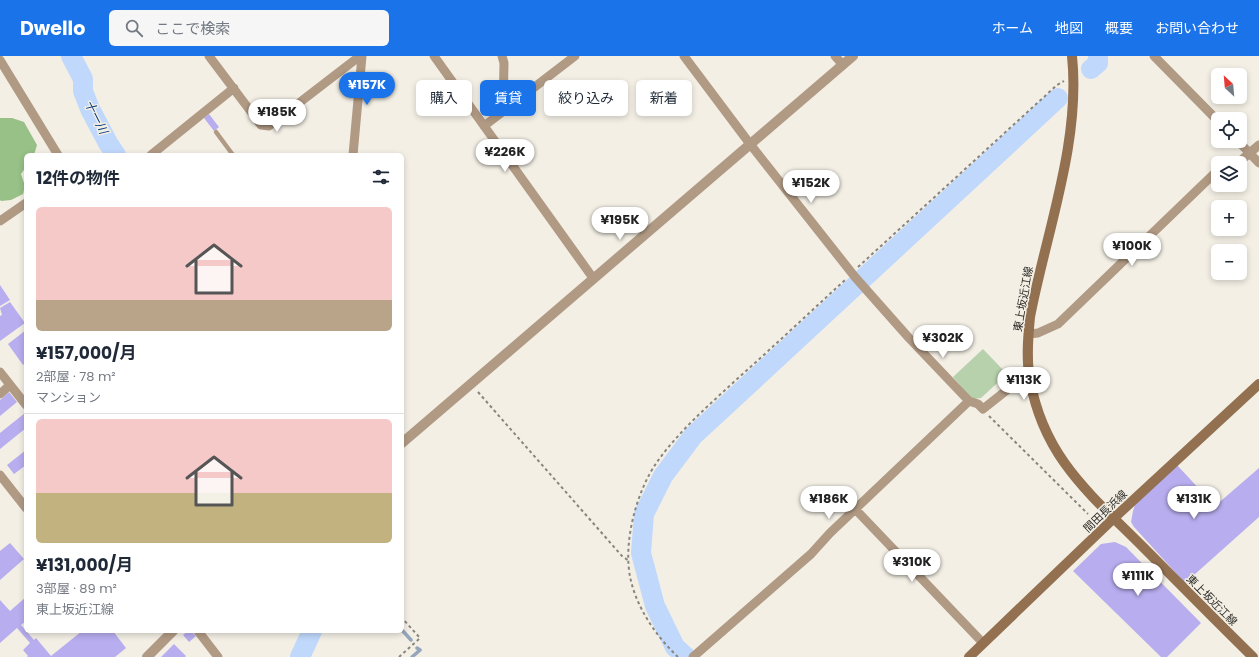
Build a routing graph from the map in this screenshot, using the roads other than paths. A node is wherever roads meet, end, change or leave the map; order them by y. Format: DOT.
graph roads {
  1 [pos="209,56"];
  2 [pos="361,56"];
  3 [pos="434,56"];
  4 [pos="502,56"];
  5 [pos="574,56"];
  6 [pos="684,56"];
  7 [pos="835,56"];
  8 [pos="853,56"];
  9 [pos="1072,56"];
  10 [pos="1154,56"];
  11 [pos="0,60"];
  12 [pos="843,65"];
  13 [pos="504,80"];
  14 [pos="536,85"];
  15 [pos="234,88"];
  16 [pos="1211,114"];
  17 [pos="497,116"];
  18 [pos="484,126"];
  19 [pos="216,132"];
  20 [pos="750,144"];
  21 [pos="1259,145"];
  22 [pos="1245,148"];
  23 [pos="57,153"];
  24 [pos="153,153"];
  25 [pos="232,153"];
  26 [pos="352,153"];
  27 [pos="1250,153"];
  28 [pos="1246,156"];
  29 [pos="1259,163"];
  30 [pos="1211,177"];
  31 [pos="24,204"];
  32 [pos="0,220"];
  33 [pos="593,278"];
  34 [pos="1029,334"];
  35 [pos="0,372"];
  36 [pos="1030,379"];
  37 [pos="1259,384"];
  38 [pos="10,386"];
  39 [pos="0,394"];
  40 [pos="969,401"];
  41 [pos="24,402"];
  42 [pos="404,441"];
  43 [pos="0,475"];
  44 [pos="24,505"];
  45 [pos="855,509"];
  46 [pos="1114,518"];
  47 [pos="171,633"];
  48 [pos="200,633"];
  49 [pos="983,643"];
  50 [pos="1259,654"];
  51 [pos="147,657"];
  52 [pos="218,657"];
  53 [pos="693,657"];
  54 [pos="969,657"];
  55 [pos="1252,657"];
  1 -- 15 [label="street"];
  2 -- 15 [label="street"];
  2 -- 26 [label="street"];
  3 -- 18 [label="street"];
  4 -- 13 [label="street"];
  5 -- 14 [label="street"];
  6 -- 20 [label="street"];
  7 -- 12 [label="street"];
  8 -- 12 [label="street"];
  9 -- 34 [label="main road, 東上坂近江線"];
  10 -- 16 [label="street"];
  11 -- 23 [label="street"];
  12 -- 20 [label="street"];
  15 -- 24 [label="street"];
  17 -- 18 [label="street"];
  18 -- 33 [label="street"];
  19 -- 25 [label="lane"];
  20 -- 33 [label="street"];
  20 -- 40 [label="street"];
  21 -- 27 [label="street"];
  22 -- 27 [label="street"];
  27 -- 28 [label="street"];
  27 -- 29 [label="street"];
  30 -- 34 [label="street"];
  31 -- 32 [label="street"];
  33 -- 42 [label="street"];
  34 -- 36 [label="main road, 東上坂近江線"];
  35 -- 38 [label="street"];
  36 -- 40 [label="street"];
  36 -- 46 [label="main road, 東上坂近江線"];
  37 -- 46 [label="main road, 間田長浜線"];
  38 -- 39 [label="street"];
  38 -- 41 [label="street"];
  40 -- 45 [label="street"];
  43 -- 44 [label="street"];
  45 -- 49 [label="street"];
  45 -- 53 [label="street"];
  46 -- 49 [label="main road, 間田長浜線"];
  46 -- 55 [label="main road, 東上坂近江線"];
  47 -- 51 [label="street"];
  48 -- 52 [label="street"];
  49 -- 54 [label="main road, 間田長浜線"];
  50 -- 55 [label="street"];
}
